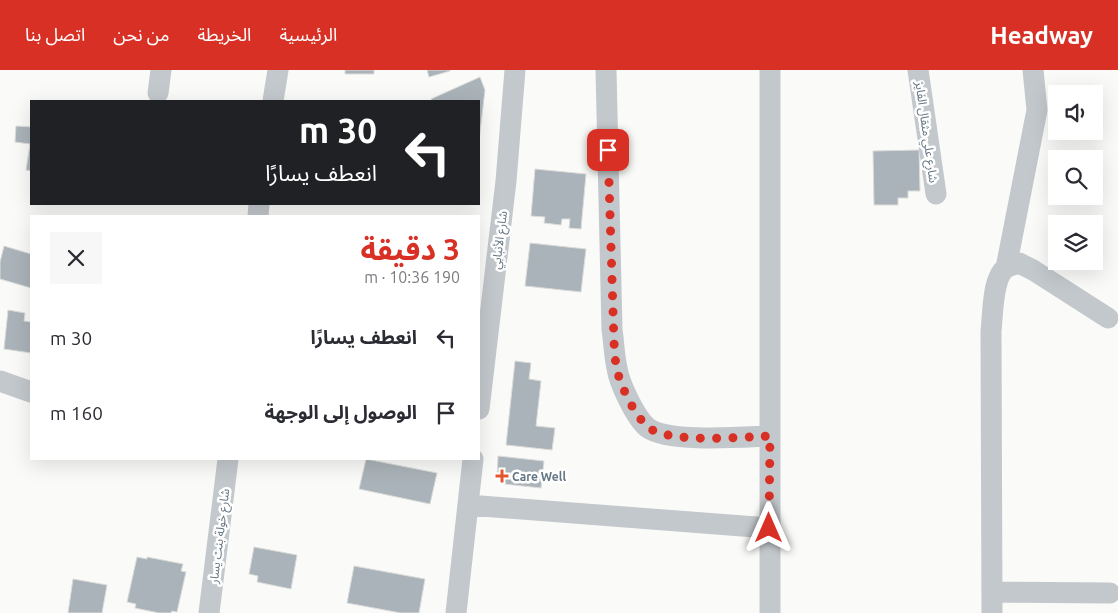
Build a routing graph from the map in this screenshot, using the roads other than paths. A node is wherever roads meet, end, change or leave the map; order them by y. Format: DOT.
graph roads {
  1 [pos="161,70"];
  2 [pos="278,70"];
  3 [pos="515,70"];
  4 [pos="606,70"];
  5 [pos="770,70"];
  6 [pos="918,70"];
  7 [pos="1033,70"];
  8 [pos="158,93"];
  9 [pos="273,100"];
  10 [pos="936,194"];
  11 [pos="1006,268"];
  12 [pos="1108,318"];
  13 [pos="0,381"];
  14 [pos="30,392"];
  15 [pos="480,401"];
  16 [pos="770,436"];
  17 [pos="228,460"];
  18 [pos="473,460"];
  19 [pos="468,505"];
  20 [pos="769,528"];
  21 [pos="1110,593"];
  22 [pos="992,603"];
  23 [pos="209,613"];
  24 [pos="456,613"];
  25 [pos="770,613"];
  1 -- 8 [label="street"];
  2 -- 9 [label="street"];
  3 -- 15 [label="street, شارع الأنبابي"];
  4 -- 16 [label="street"];
  5 -- 16 [label="street"];
  6 -- 10 [label="street, شارع علي مثقال الفايز"];
  7 -- 11 [label="street"];
  11 -- 12 [label="street"];
  11 -- 22 [label="street"];
  13 -- 14 [label="street"];
  16 -- 20 [label="street"];
  17 -- 23 [label="street, شارع خولة بنت يسار"];
  18 -- 19 [label="street"];
  19 -- 20 [label="street"];
  19 -- 24 [label="street"];
  20 -- 25 [label="street"];
  21 -- 22 [label="street"];
}
